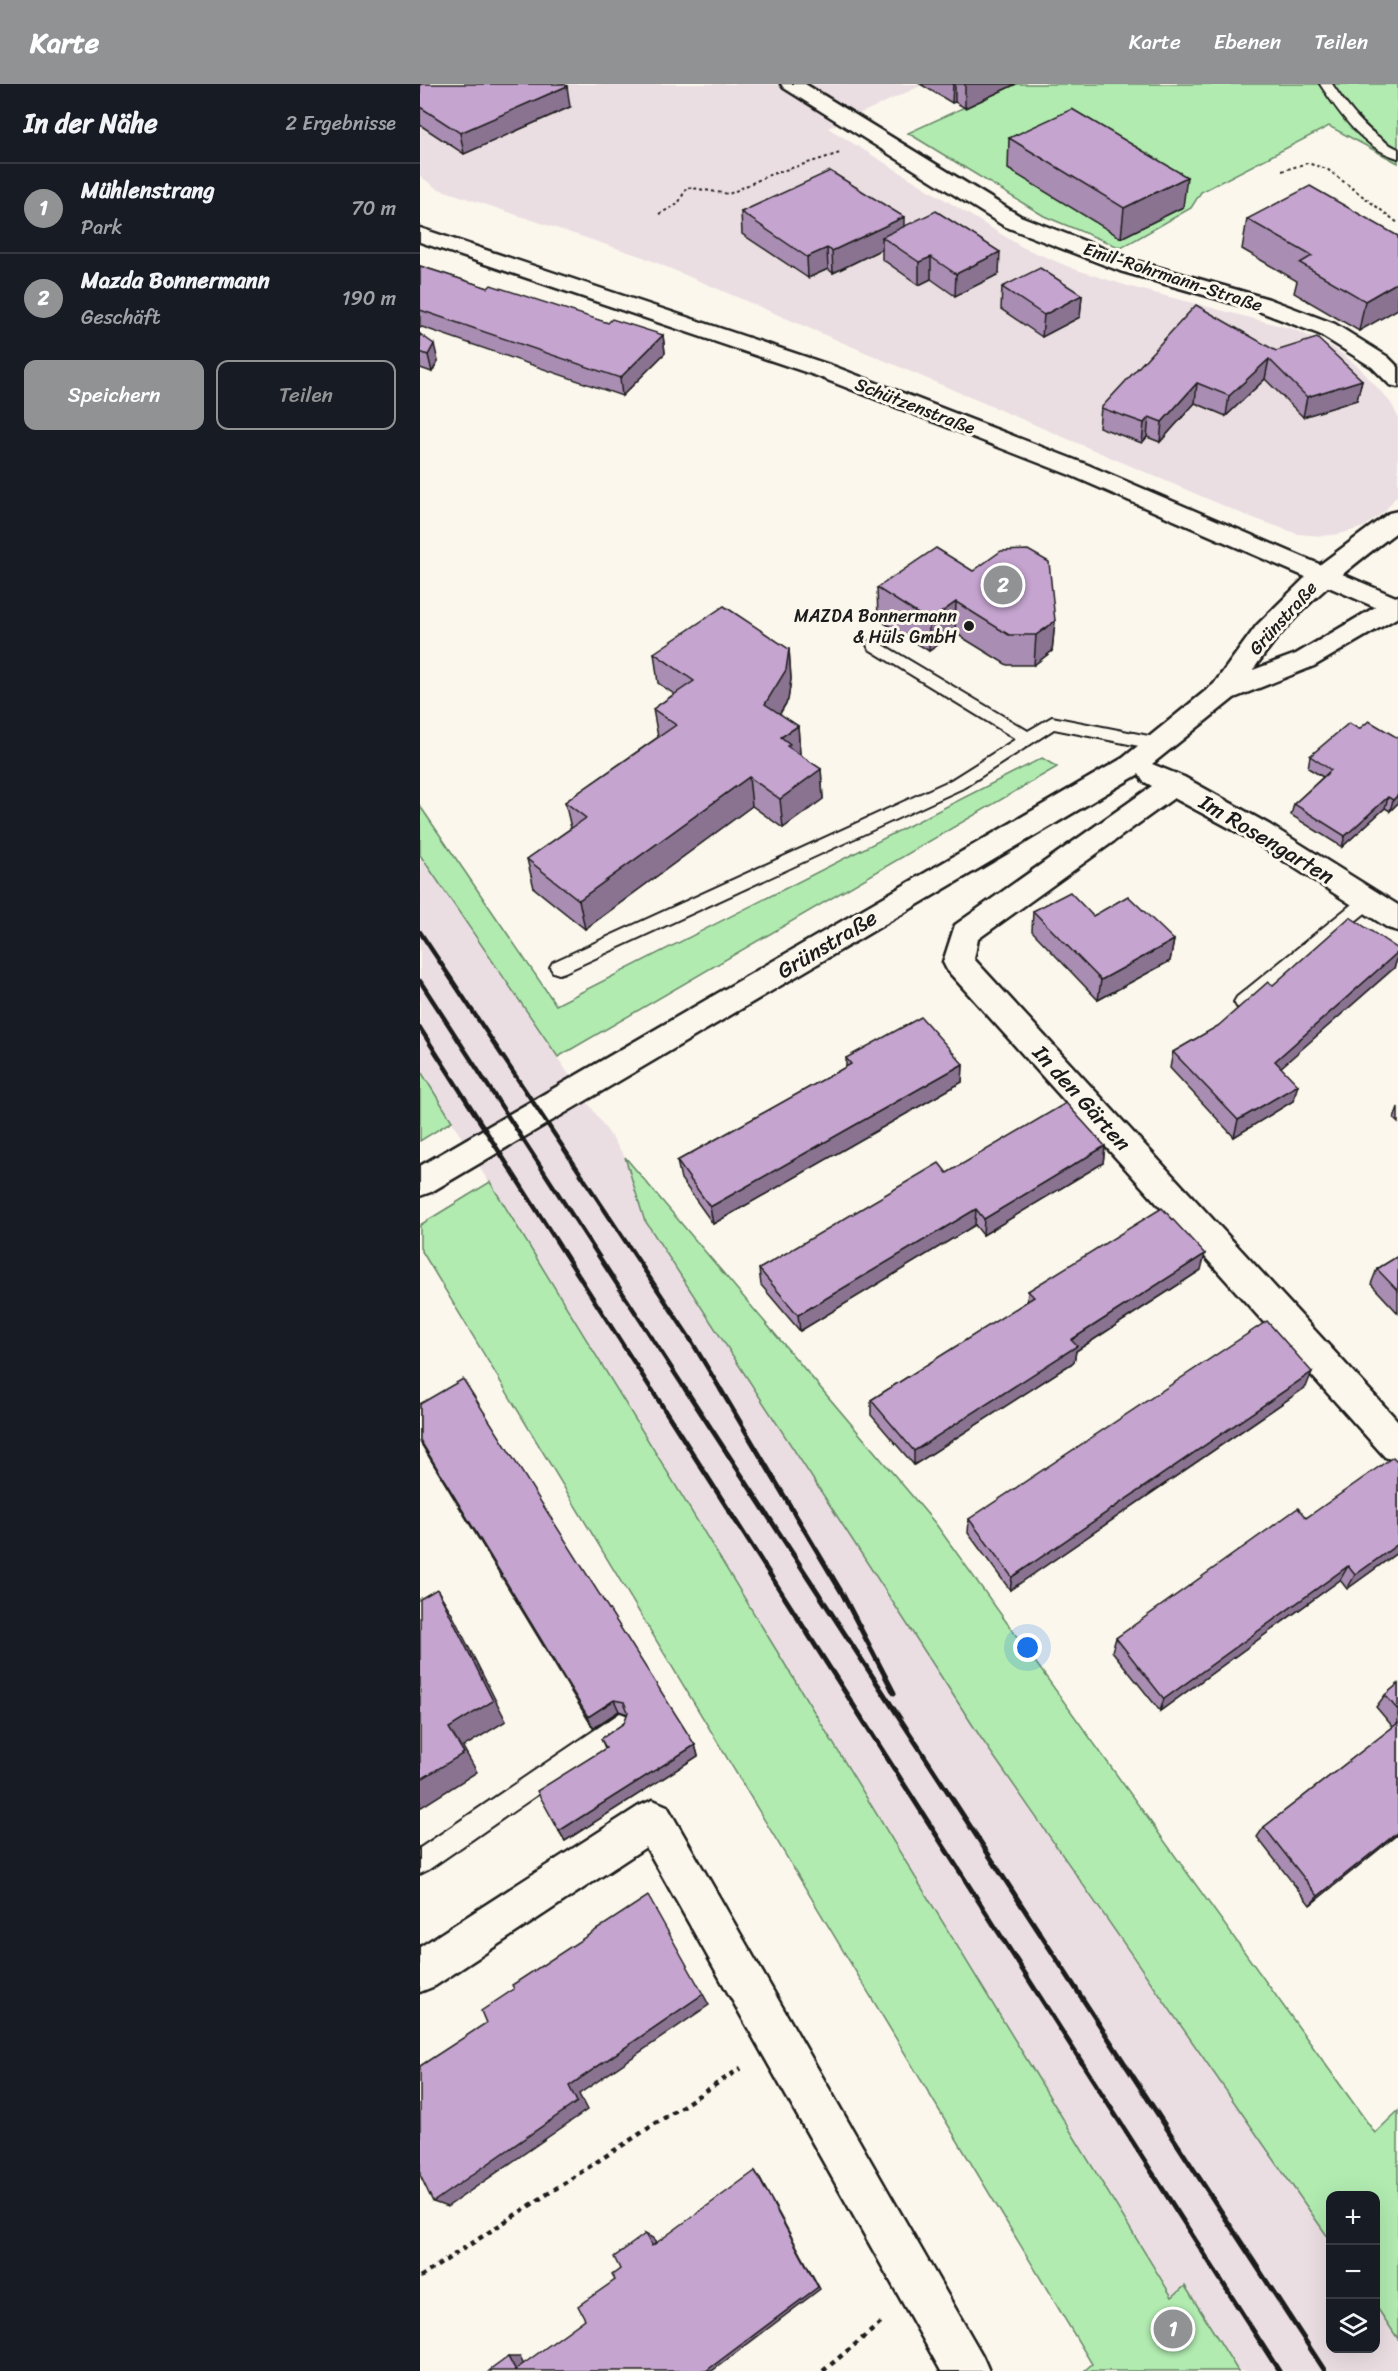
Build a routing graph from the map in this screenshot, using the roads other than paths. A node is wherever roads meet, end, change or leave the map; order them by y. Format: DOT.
graph roads {
  1 [pos="791,84"];
  2 [pos="1326,84"];
  3 [pos="1398,154"];
  4 [pos="420,235"];
  5 [pos="1398,380"];
  6 [pos="1398,519"];
  7 [pos="1323,575"];
  8 [pos="1397,607"];
  9 [pos="875,645"];
  10 [pos="1224,691"];
  11 [pos="1027,738"];
  12 [pos="1159,744"];
  13 [pos="1132,765"];
  14 [pos="1174,784"];
  15 [pos="1368,901"];
  16 [pos="1398,920"];
  17 [pos="559,967"];
  18 [pos="1243,1002"];
  19 [pos="420,1182"];
  20 [pos="1398,1446"];
  21 [pos="620,1724"];
  22 [pos="420,1862"];
  23 [pos="420,1971"];
  24 [pos="966,2371"];
  1 -- 5 [label="street, Emil-Rohrmann-Straße"];
  2 -- 3 [label="lane"];
  4 -- 7 [label="street, Schützenstraße"];
  6 -- 7 [label="street"];
  7 -- 8 [label="street, Schützenstraße"];
  7 -- 10 [label="street, Grünstraße"];
  8 -- 10 [label="street, Grünstraße"];
  9 -- 11 [label="lane"];
  10 -- 12 [label="street, Grünstraße"];
  11 -- 12 [label="lane"];
  11 -- 17 [label="lane"];
  12 -- 13 [label="street, Grünstraße"];
  13 -- 14 [label="street, Im Rosengarten"];
  13 -- 19 [label="street, Grünstraße"];
  14 -- 15 [label="street, Im Rosengarten"];
  14 -- 20 [label="street, In den Gärten"];
  15 -- 16 [label="street, Im Rosengarten"];
  15 -- 18 [label="lane"];
  21 -- 22 [label="lane"];
  23 -- 24 [label="street"];
}
